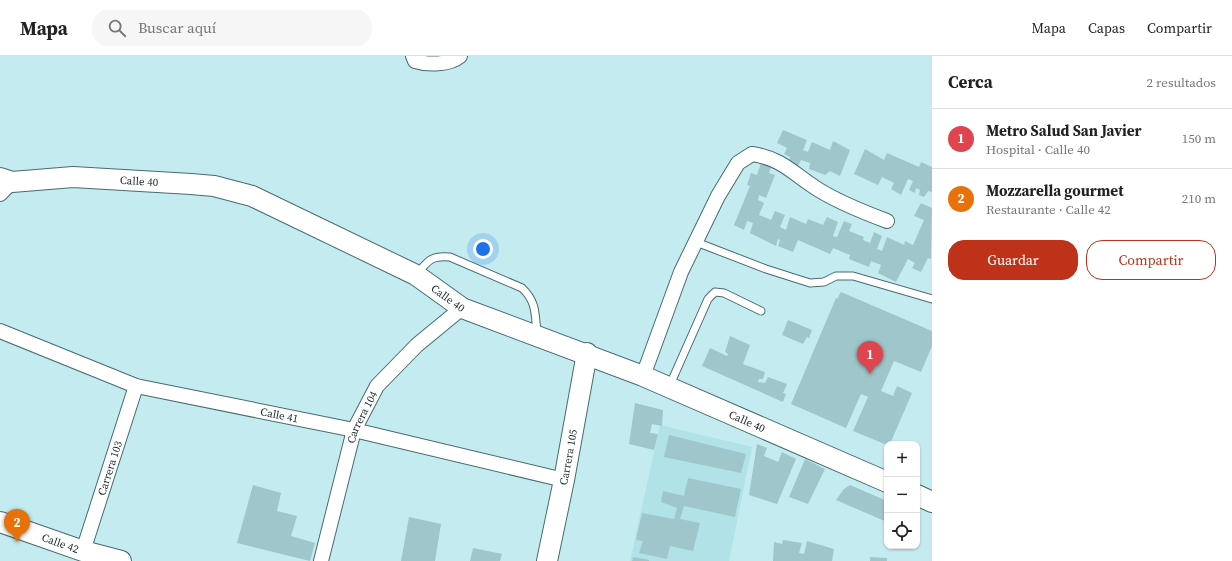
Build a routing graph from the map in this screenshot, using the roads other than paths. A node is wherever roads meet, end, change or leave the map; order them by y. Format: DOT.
graph roads {
  1 [pos="460,56"];
  2 [pos="414,58"];
  3 [pos="4,185"];
  4 [pos="887,221"];
  5 [pos="696,242"];
  6 [pos="416,275"];
  7 [pos="932,300"];
  8 [pos="462,308"];
  9 [pos="761,311"];
  10 [pos="0,331"];
  11 [pos="537,334"];
  12 [pos="587,353"];
  13 [pos="643,376"];
  14 [pos="136,386"];
  15 [pos="669,387"];
  16 [pos="354,430"];
  17 [pos="564,480"];
  18 [pos="884,481"];
  19 [pos="920,496"];
  20 [pos="932,502"];
  21 [pos="0,522"];
  22 [pos="83,551"];
  23 [pos="121,561"];
  24 [pos="321,561"];
  25 [pos="547,561"];
  1 -- 2 [label="street"];
  3 -- 6 [label="street, Calle 40"];
  4 -- 5 [label="street"];
  5 -- 7 [label="lane"];
  5 -- 13 [label="street"];
  6 -- 8 [label="street, Calle 40"];
  6 -- 11 [label="lane"];
  8 -- 11 [label="street, Calle 40"];
  8 -- 16 [label="street, Carrera 104"];
  9 -- 15 [label="lane"];
  10 -- 14 [label="street, Calle 41"];
  11 -- 12 [label="street, Calle 40"];
  12 -- 13 [label="street, Calle 40"];
  12 -- 17 [label="street, Carrera 105"];
  13 -- 15 [label="street, Calle 40"];
  14 -- 16 [label="street, Calle 41"];
  14 -- 22 [label="street, Carrera 103"];
  15 -- 18 [label="street, Calle 40"];
  16 -- 17 [label="street, Calle 41"];
  16 -- 24 [label="street, Carrera 104"];
  17 -- 25 [label="street, Carrera 105"];
  19 -- 20 [label="street"];
  21 -- 22 [label="street, Calle 42"];
  22 -- 23 [label="street, Calle 42"];
}
